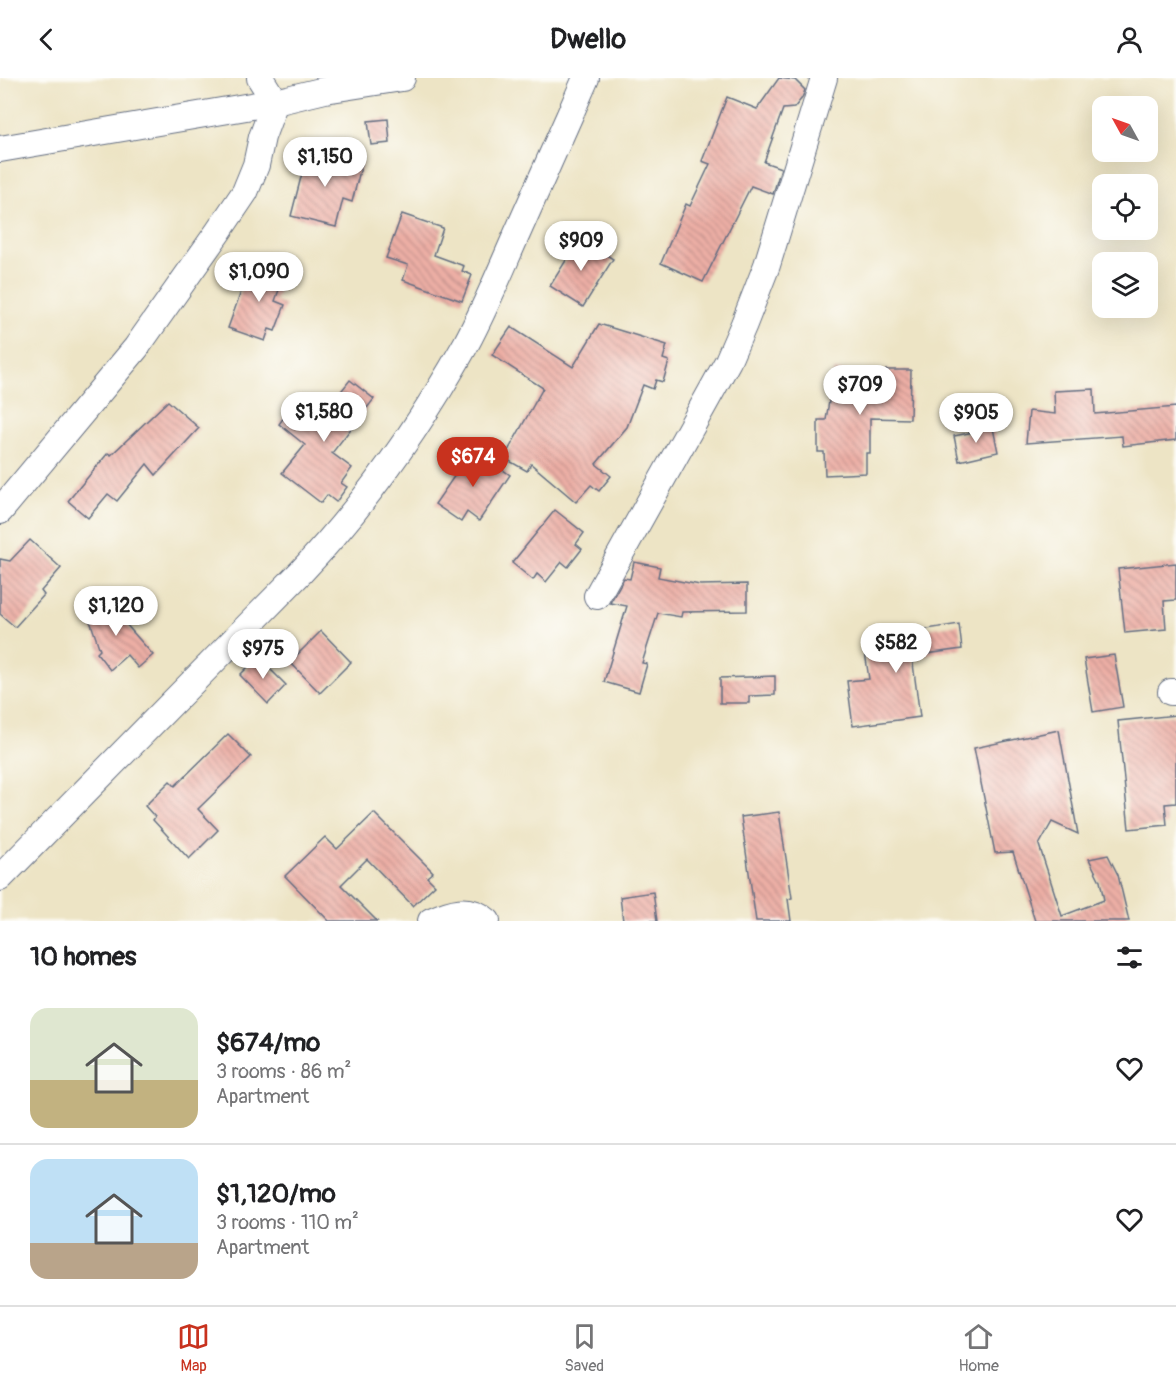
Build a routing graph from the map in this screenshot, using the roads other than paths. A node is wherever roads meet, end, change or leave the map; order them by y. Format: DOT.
graph roads {
  1 [pos="260,78"];
  2 [pos="402,78"];
  3 [pos="586,78"];
  4 [pos="824,78"];
  5 [pos="275,102"];
  6 [pos="0,149"];
  7 [pos="0,511"];
  8 [pos="597,596"];
  9 [pos="0,878"];
  10 [pos="431,921"];
  11 [pos="487,921"];
  1 -- 5 [label="street"];
  2 -- 5 [label="street"];
  3 -- 9 [label="street"];
  4 -- 8 [label="street"];
  5 -- 6 [label="street"];
  5 -- 7 [label="street"];
  10 -- 11 [label="street"];
}
